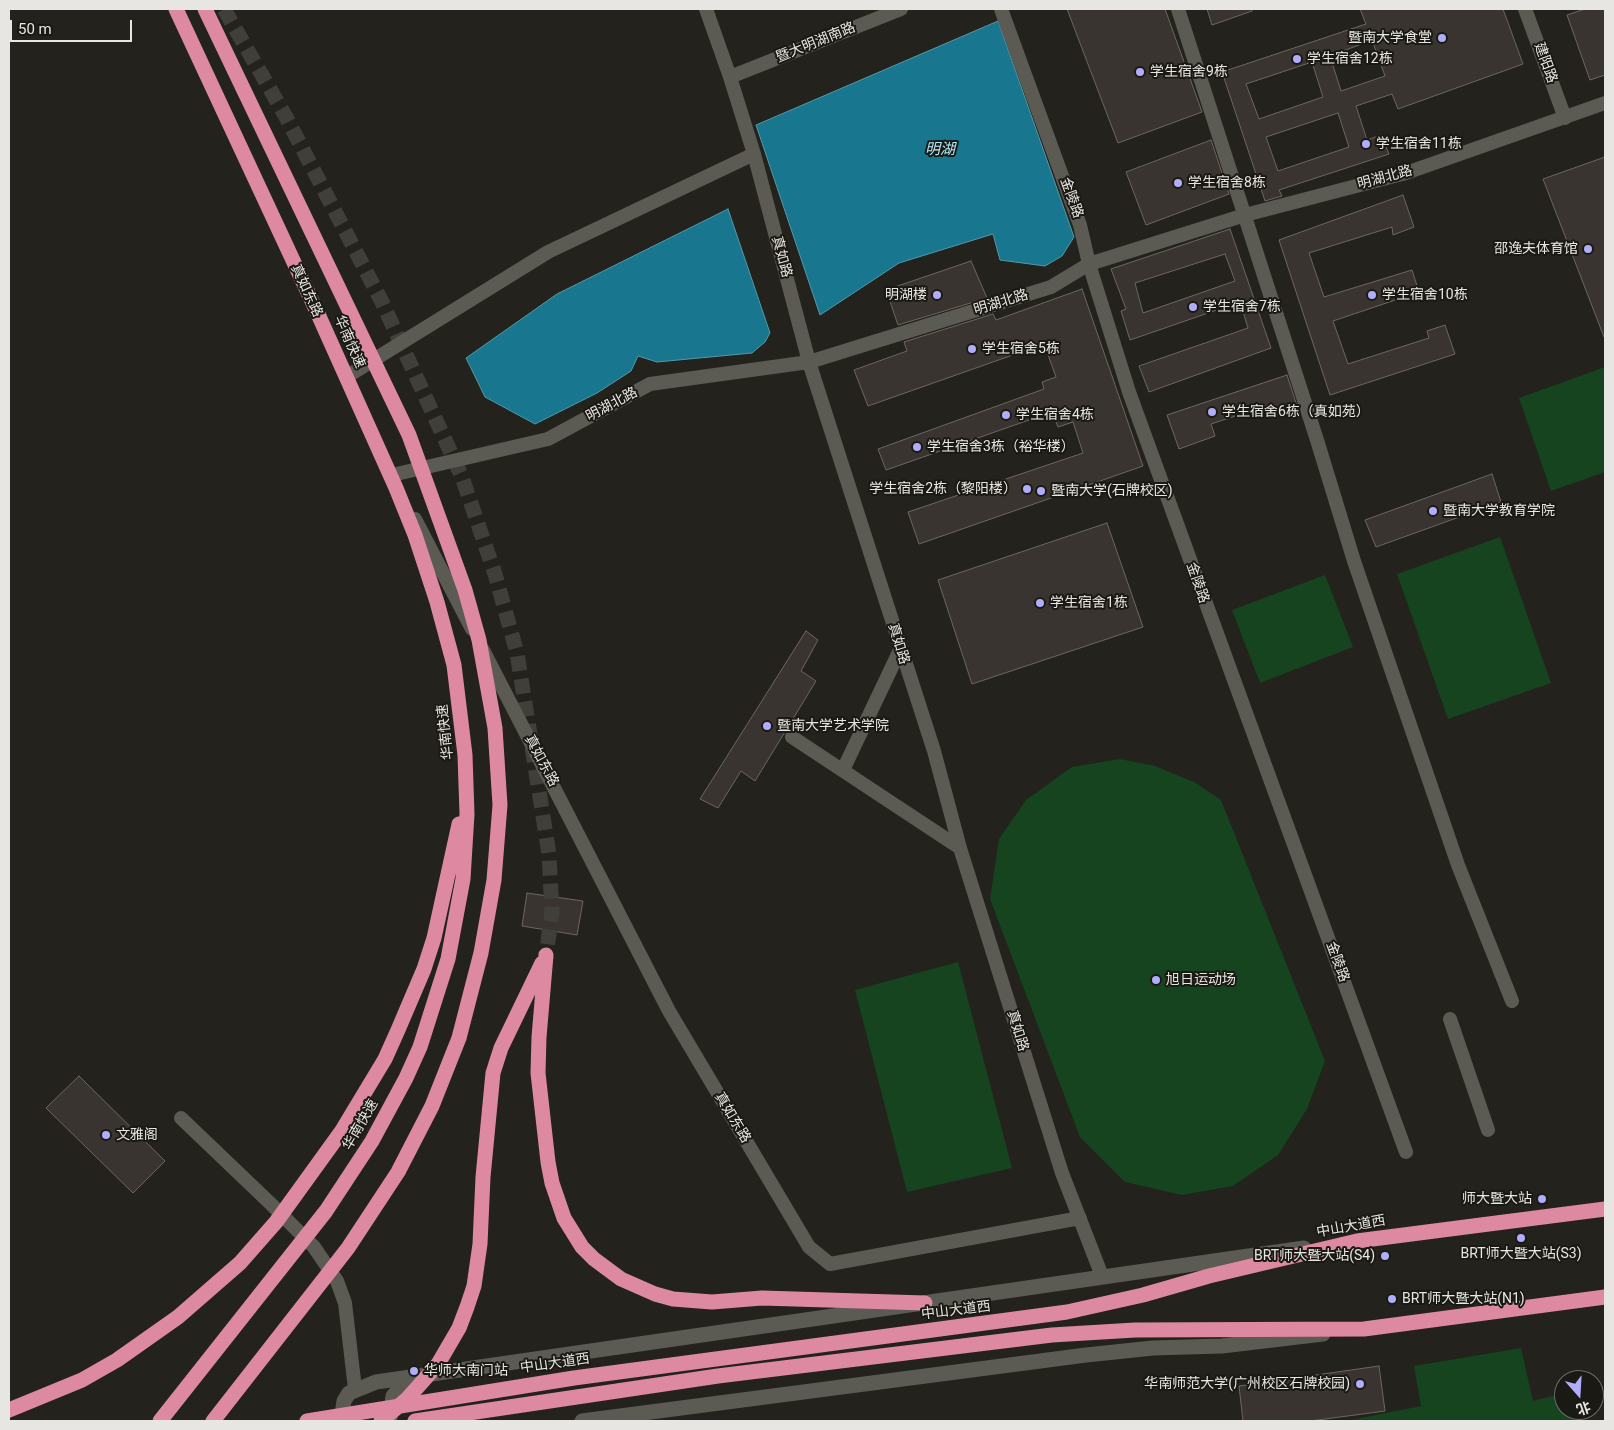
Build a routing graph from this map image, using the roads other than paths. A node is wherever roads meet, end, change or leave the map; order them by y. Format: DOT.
graph roads {
  1 [pos="175,9"];
  2 [pos="205,9"];
  3 [pos="706,9"];
  4 [pos="902,9"];
  5 [pos="1001,9"];
  6 [pos="1178,9"];
  7 [pos="1525,9"];
  8 [pos="730,77"];
  9 [pos="1605,102"];
  10 [pos="1565,118"];
  11 [pos="754,154"];
  12 [pos="1245,215"];
  13 [pos="1089,264"];
  14 [pos="809,362"];
  15 [pos="346,377"];
  16 [pos="392,475"];
  17 [pos="900,650"];
  18 [pos="792,737"];
  19 [pos="843,770"];
  20 [pos="467,788"];
  21 [pos="960,848"];
  22 [pos="1512,1001"];
  23 [pos="1450,1019"];
  24 [pos="181,1118"];
  25 [pos="1488,1130"];
  26 [pos="1406,1152"];
  27 [pos="1605,1209"];
  28 [pos="1080,1218"];
  29 [pos="1357,1240"];
  30 [pos="1102,1276"];
  31 [pos="1605,1297"];
  32 [pos="925,1303"];
  33 [pos="1364,1329"];
  34 [pos="410,1377"];
  35 [pos="355,1389"];
  36 [pos="9,1410"];
  37 [pos="338,1420"];
  38 [pos="160,1421"];
  39 [pos="213,1421"];
  40 [pos="306,1421"];
  41 [pos="381,1421"];
  42 [pos="390,1421"];
  43 [pos="415,1421"];
  44 [pos="582,1421"];
  1 -- 15 [label="street, 真如东路"];
  1 -- 20 [label="highway, 华南快速"];
  2 -- 39 [label="highway, 华南快速"];
  3 -- 8 [label="street, 真如路"];
  4 -- 8 [label="street, 暨大明湖南路"];
  5 -- 13 [label="street, 金陵路"];
  6 -- 12 [label="street"];
  7 -- 10 [label="street, 建阳路"];
  8 -- 11 [label="street, 真如路"];
  9 -- 10 [label="street, 明湖北路"];
  10 -- 12 [label="street, 明湖北路"];
  11 -- 14 [label="street, 真如路"];
  11 -- 15 [label="street"];
  12 -- 13 [label="street, 明湖北路"];
  12 -- 22 [label="street"];
  13 -- 14 [label="street, 明湖北路"];
  13 -- 26 [label="street, 金陵路"];
  14 -- 16 [label="street, 明湖北路"];
  14 -- 17 [label="street, 真如路"];
  15 -- 16 [label="street, 真如东路"];
  16 -- 28 [label="street, 真如东路"];
  17 -- 19 [label="street"];
  17 -- 21 [label="street, 真如路"];
  18 -- 19 [label="street"];
  19 -- 21 [label="street"];
  20 -- 36 [label="highway"];
  20 -- 38 [label="highway, 华南快速"];
  21 -- 28 [label="street, 真如路"];
  23 -- 25 [label="street"];
  24 -- 35 [label="street"];
  27 -- 29 [label="highway, 中山大道西"];
  28 -- 30 [label="street, 真如路"];
  29 -- 30 [label="main road"];
  29 -- 40 [label="highway, 中山大道西"];
  30 -- 32 [label="main road"];
  31 -- 33 [label="highway"];
  32 -- 34 [label="main road"];
  32 -- 41 [label="highway"];
  33 -- 43 [label="highway"];
  33 -- 44 [label="main road"];
  34 -- 35 [label="main road"];
  34 -- 42 [label="main road"];
  35 -- 37 [label="main road"];
}
